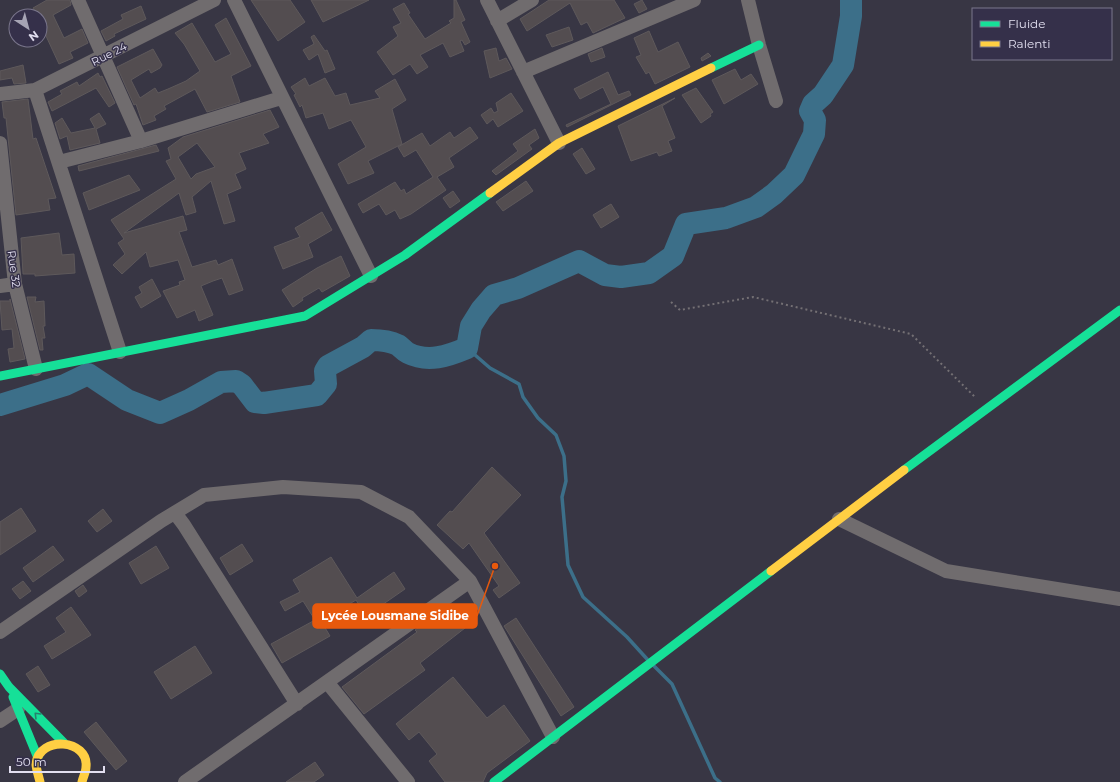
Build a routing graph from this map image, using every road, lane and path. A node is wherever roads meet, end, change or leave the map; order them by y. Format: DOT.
graph roads {
  1 [pos="78,0"];
  2 [pos="214,0"];
  3 [pos="234,0"];
  4 [pos="487,0"];
  5 [pos="532,0"];
  6 [pos="694,0"];
  7 [pos="748,0"];
  8 [pos="497,21"];
  9 [pos="759,45"];
  10 [pos="103,57"];
  11 [pos="523,72"];
  12 [pos="35,90"];
  13 [pos="0,94"];
  14 [pos="281,98"];
  15 [pos="776,101"];
  16 [pos="141,141"];
  17 [pos="0,143"];
  18 [pos="559,143"];
  19 [pos="59,162"];
  20 [pos="371,276"];
  21 [pos="15,284"];
  22 [pos="0,286"];
  23 [pos="671,302"];
  24 [pos="1120,310"];
  25 [pos="120,352"];
  26 [pos="36,369"];
  27 [pos="0,376"];
  28 [pos="986,408"];
  29 [pos="175,513"];
  30 [pos="839,519"];
  31 [pos="470,581"];
  32 [pos="1120,599"];
  33 [pos="0,632"];
  34 [pos="0,674"];
  35 [pos="327,682"];
  36 [pos="9,687"];
  37 [pos="297,704"];
  38 [pos="18,709"];
  39 [pos="0,721"];
  40 [pos="553,737"];
  41 [pos="64,743"];
  42 [pos="36,762"];
  43 [pos="86,768"];
  44 [pos="93,778"];
  45 [pos="29,782"];
  46 [pos="40,782"];
  47 [pos="82,782"];
  48 [pos="185,782"];
  49 [pos="408,782"];
  50 [pos="494,782"];
  1 -- 10 [label="street"];
  2 -- 10 [label="street, Rue 24"];
  3 -- 14 [label="street"];
  4 -- 8 [label="street"];
  5 -- 8 [label="street"];
  6 -- 11 [label="street"];
  7 -- 9 [label="street"];
  8 -- 11 [label="street"];
  9 -- 15 [label="street"];
  9 -- 18 [label="main road"];
  10 -- 12 [label="street, Rue 24"];
  10 -- 16 [label="street"];
  11 -- 18 [label="street"];
  12 -- 13 [label="street, Rue 24"];
  12 -- 19 [label="street"];
  14 -- 16 [label="street"];
  14 -- 20 [label="street"];
  16 -- 19 [label="street"];
  17 -- 21 [label="street, Rue 32"];
  18 -- 20 [label="main road"];
  19 -- 25 [label="street"];
  20 -- 25 [label="main road"];
  21 -- 22 [label="street"];
  21 -- 26 [label="street, Rue 32"];
  23 -- 28 [label="path"];
  24 -- 28 [label="main road"];
  25 -- 26 [label="main road"];
  26 -- 27 [label="main road"];
  28 -- 30 [label="main road"];
  29 -- 31 [label="street"];
  29 -- 33 [label="street"];
  29 -- 37 [label="street"];
  30 -- 32 [label="street"];
  30 -- 40 [label="main road"];
  31 -- 35 [label="street"];
  31 -- 40 [label="street"];
  34 -- 36 [label="main road"];
  35 -- 37 [label="street"];
  35 -- 49 [label="street"];
  36 -- 38 [label="main road"];
  41 -- 36 [label="main road, one-way"];
  37 -- 48 [label="street"];
  38 -- 39 [label="street"];
  38 -- 42 [label="main road"];
  40 -- 50 [label="main road"];
  41 -- 42 [label="main road"];
  41 -- 43 [label="main road"];
  42 -- 45 [label="main road"];
  42 -- 46 [label="main road"];
  43 -- 44 [label="main road"];
  43 -- 47 [label="main road"];
}
